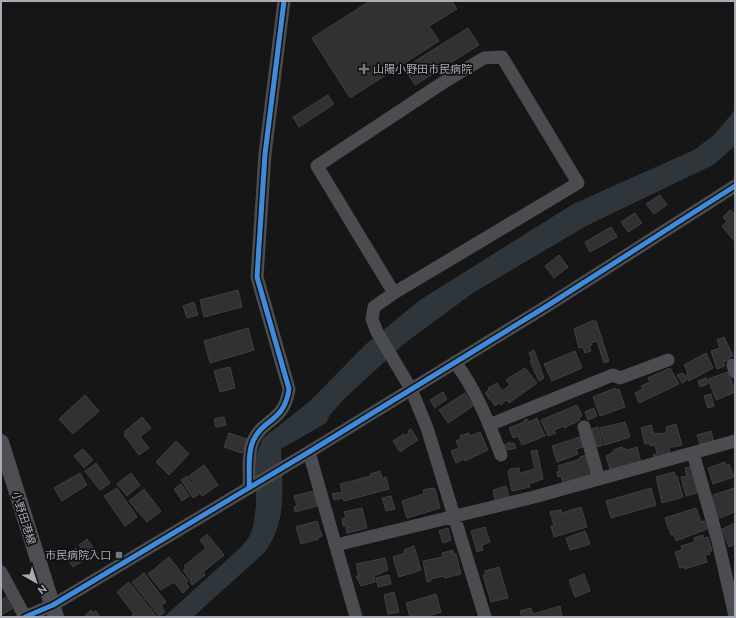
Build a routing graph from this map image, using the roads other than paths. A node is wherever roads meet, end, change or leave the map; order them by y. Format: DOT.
graph roads {
  1 [pos="284,1"];
  2 [pos="735,186"];
  3 [pos="394,293"];
  4 [pos="668,360"];
  5 [pos="455,362"];
  6 [pos="411,389"];
  7 [pos="489,425"];
  8 [pos="584,427"];
  9 [pos="735,441"];
  10 [pos="1,442"];
  11 [pos="309,452"];
  12 [pos="693,453"];
  13 [pos="500,455"];
  14 [pos="599,479"];
  15 [pos="252,486"];
  16 [pos="455,516"];
  17 [pos="336,545"];
  18 [pos="1,572"];
  19 [pos="54,611"];
  20 [pos="735,616"];
  21 [pos="25,617"];
  22 [pos="356,617"];
  23 [pos="485,617"];
  1 -- 15 [label="street"];
  2 -- 5 [label="street"];
  3 -- 3 [label="street"];
  3 -- 6 [label="street"];
  4 -- 7 [label="street"];
  5 -- 6 [label="street"];
  5 -- 7 [label="street"];
  6 -- 11 [label="street"];
  6 -- 16 [label="street"];
  7 -- 13 [label="street"];
  8 -- 14 [label="street"];
  9 -- 12 [label="street"];
  10 -- 19 [label="main road, 小野田港線"];
  11 -- 15 [label="street"];
  11 -- 17 [label="street"];
  12 -- 14 [label="street"];
  12 -- 20 [label="street"];
  14 -- 16 [label="street"];
  15 -- 19 [label="street"];
  16 -- 17 [label="street"];
  16 -- 23 [label="street"];
  17 -- 22 [label="street"];
  18 -- 21 [label="street"];
  19 -- 21 [label="street"];
}
